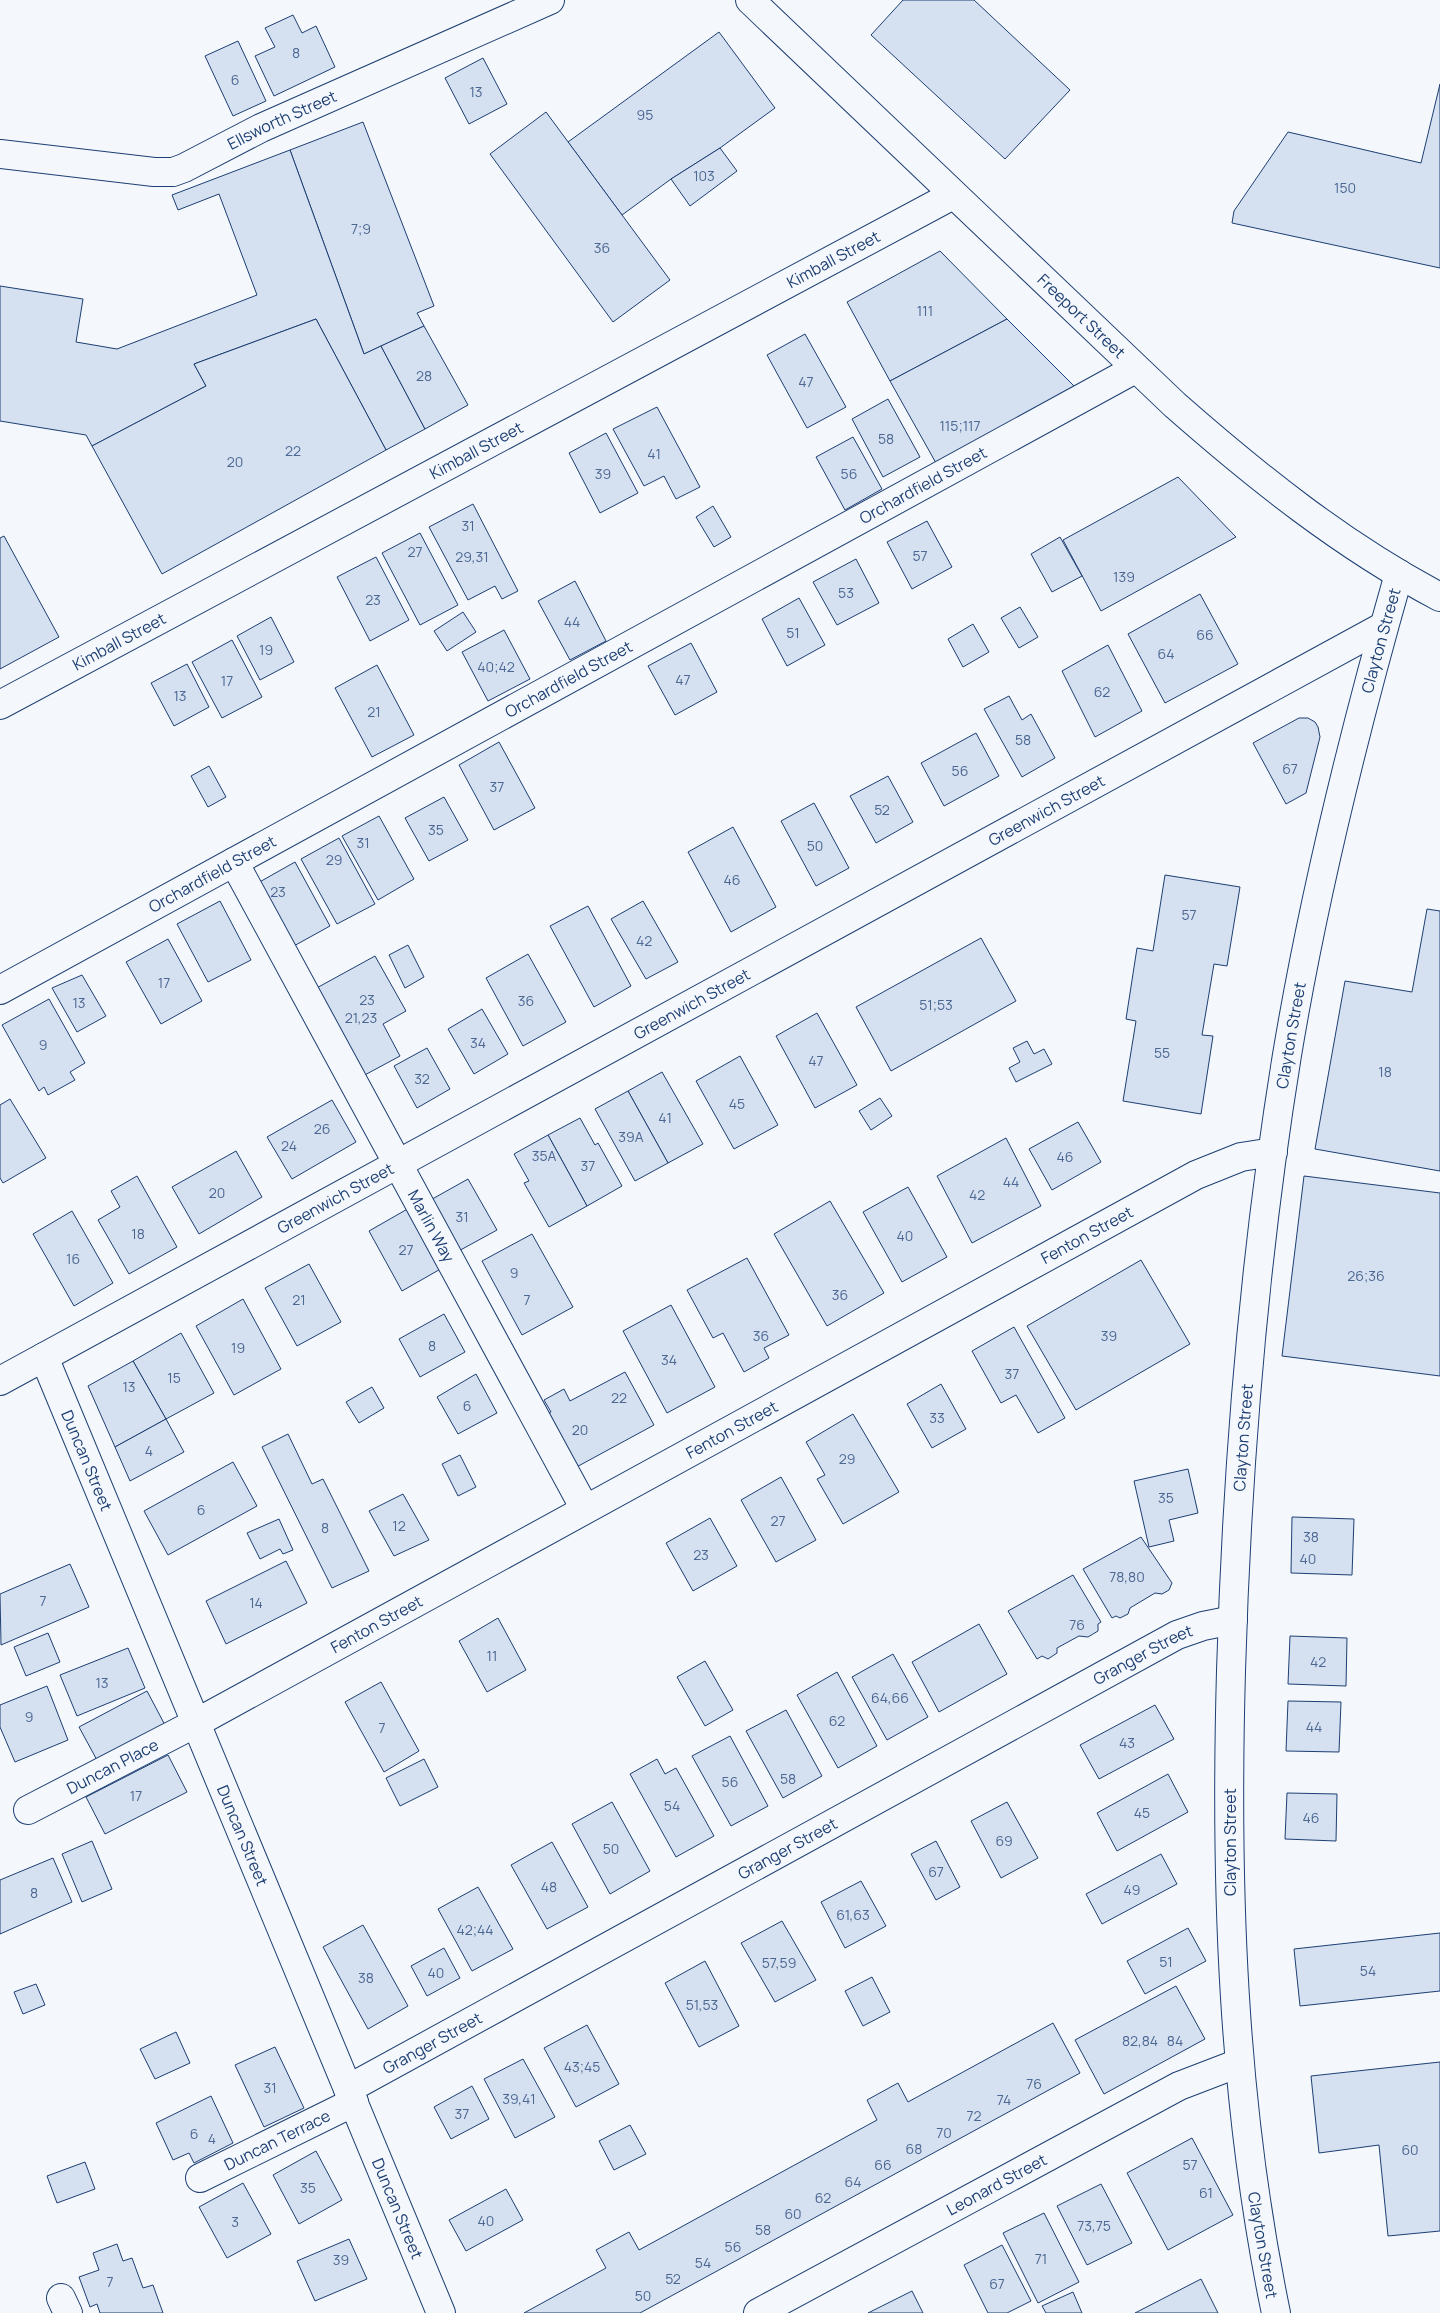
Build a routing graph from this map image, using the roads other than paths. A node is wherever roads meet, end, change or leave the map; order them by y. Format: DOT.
graph roads {
  1 [pos="550,0"];
  2 [pos="750,0"];
  3 [pos="0,154"];
  4 [pos="953,195"];
  5 [pos="1135,369"];
  6 [pos="1399,574"];
  7 [pos="1440,597"];
  8 [pos="1384,626"];
  9 [pos="0,705"];
  10 [pos="234,862"];
  11 [pos="0,990"];
  12 [pos="1273,1152"];
  13 [pos="398,1164"];
  14 [pos="44,1357"];
  15 [pos="0,1381"];
  16 [pos="585,1510"];
  17 [pos="1233,1620"];
  18 [pos="196,1723"];
  19 [pos="28,1810"];
  20 [pos="1239,2062"];
  21 [pos="351,2095"];
  22 [pos="200,2178"];
  23 [pos="441,2313"];
  24 [pos="758,2313"];
  25 [pos="1276,2313"];
  1 -- 3 [label="street, Ellsworth Street"];
  2 -- 4 [label="street, Freeport Street"];
  4 -- 5 [label="street, Freeport Street"];
  4 -- 9 [label="street, Kimball Street"];
  5 -- 6 [label="street, Freeport Street"];
  5 -- 10 [label="street, Orchardfield Street"];
  6 -- 7 [label="street, Freeport Street"];
  6 -- 8 [label="street, Clayton Street"];
  8 -- 12 [label="street, Clayton Street"];
  8 -- 13 [label="street, Greenwich Street"];
  10 -- 11 [label="street, Orchardfield Street"];
  10 -- 13 [label="street, Marlin Way"];
  12 -- 16 [label="street, Fenton Street"];
  12 -- 17 [label="street, Clayton Street"];
  13 -- 14 [label="street, Greenwich Street"];
  13 -- 16 [label="street, Marlin Way"];
  14 -- 15 [label="street, Greenwich Street"];
  14 -- 18 [label="street, Duncan Street"];
  16 -- 18 [label="street, Fenton Street"];
  17 -- 20 [label="street, Clayton Street"];
  17 -- 21 [label="street, Granger Street"];
  18 -- 19 [label="street, Duncan Place"];
  18 -- 21 [label="street, Duncan Street"];
  20 -- 24 [label="street, Leonard Street"];
  20 -- 25 [label="street, Clayton Street"];
  21 -- 22 [label="street, Duncan Terrace"];
  21 -- 23 [label="street, Duncan Street"];
}
